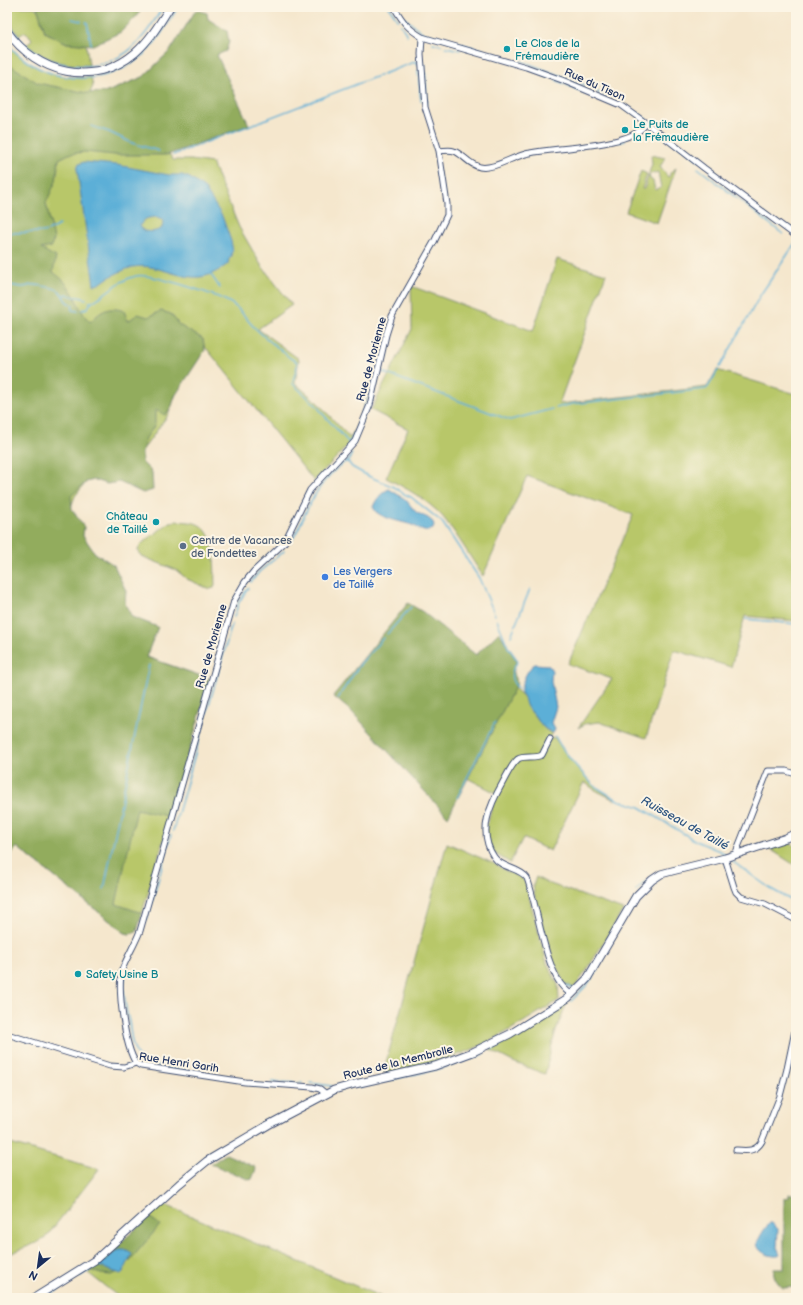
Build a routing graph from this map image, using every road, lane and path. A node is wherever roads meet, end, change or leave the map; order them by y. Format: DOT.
graph roads {
  1 [pos="170,7"];
  2 [pos="394,7"];
  3 [pos="7,31"];
  4 [pos="422,37"];
  5 [pos="646,123"];
  6 [pos="439,151"];
  7 [pos="796,236"];
  8 [pos="550,739"];
  9 [pos="796,774"];
  10 [pos="796,833"];
  11 [pos="729,857"];
  12 [pos="796,920"];
  13 [pos="573,994"];
  14 [pos="796,1026"];
  15 [pos="7,1034"];
  16 [pos="136,1063"];
  17 [pos="326,1094"];
  18 [pos="736,1150"];
  19 [pos="34,1298"];
  1 -- 3 [label="street"];
  2 -- 4 [label="street"];
  4 -- 5 [label="street, Rue du Tison"];
  4 -- 6 [label="street, Rue de Morienne"];
  5 -- 6 [label="street"];
  5 -- 7 [label="street, Rue du Tison"];
  6 -- 16 [label="street, Rue de Morienne"];
  8 -- 13 [label="street"];
  9 -- 11 [label="street"];
  10 -- 11 [label="street, Route de la Membrolle"];
  11 -- 12 [label="street"];
  11 -- 13 [label="street, Route de la Membrolle"];
  13 -- 17 [label="street, Route de la Membrolle"];
  14 -- 18 [label="street"];
  15 -- 16 [label="street, Rue Henri Garih"];
  16 -- 17 [label="street, Rue Henri Garih"];
  17 -- 19 [label="street, Route de la Membrolle"];
}
